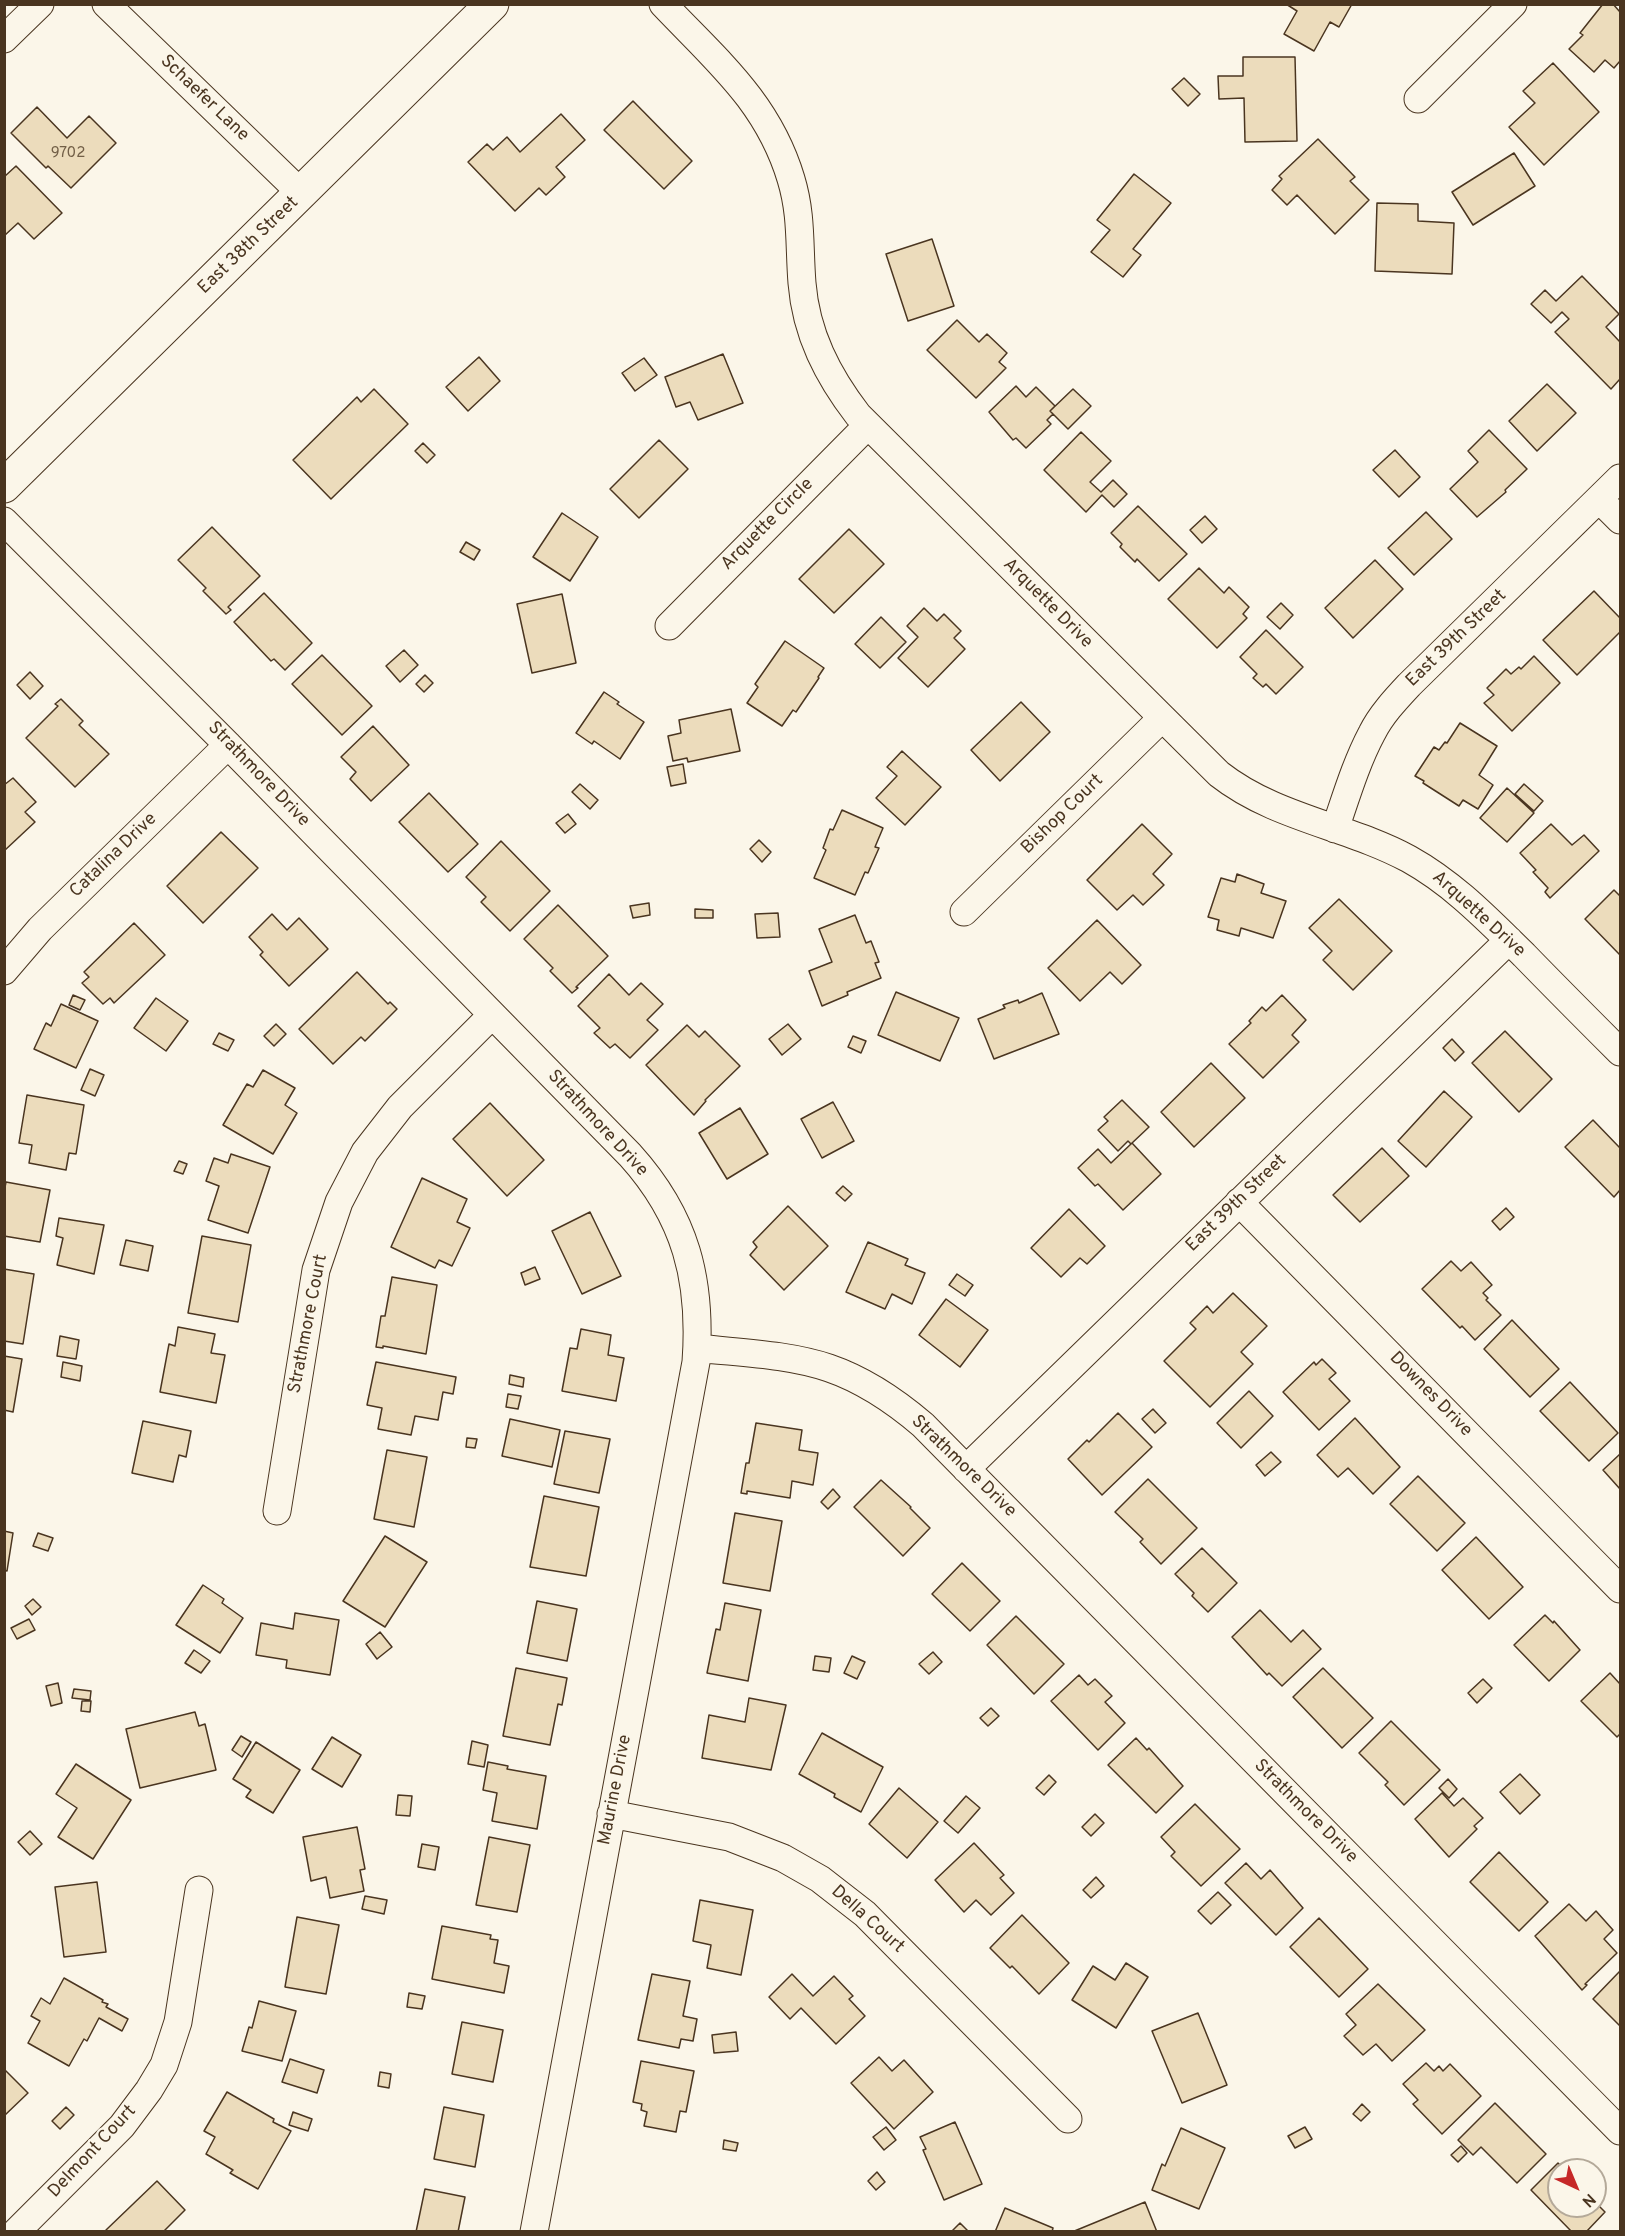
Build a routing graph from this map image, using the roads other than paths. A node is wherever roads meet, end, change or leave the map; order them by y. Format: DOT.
graph roads {
  1 [pos="40,4"];
  2 [pos="106,4"];
  3 [pos="492,4"];
  4 [pos="663,4"];
  5 [pos="1513,4"];
  6 [pos="4,39"];
  7 [pos="1418,99"];
  8 [pos="302,194"];
  9 [pos="868,425"];
  10 [pos="1620,478"];
  11 [pos="4,486"];
  12 [pos="1599,499"];
  13 [pos="1620,520"];
  14 [pos="4,521"];
  15 [pos="669,626"];
  16 [pos="1162,718"];
  17 [pos="228,745"];
  18 [pos="1335,829"];
  19 [pos="964,912"];
  20 [pos="1509,940"];
  21 [pos="4,971"];
  22 [pos="492,1014"];
  23 [pos="1620,1052"];
  24 [pos="1239,1202"];
  25 [pos="697,1348"];
  26 [pos="966,1468"];
  27 [pos="277,1511"];
  28 [pos="1620,1589"];
  29 [pos="611,1814"];
  30 [pos="199,1890"];
  31 [pos="1068,2119"];
  32 [pos="1620,2131"];
  33 [pos="4,2225"];
  34 [pos="11,2232"];
  35 [pos="16,2232"];
  36 [pos="534,2232"];
  1 -- 6 [label="street"];
  2 -- 8 [label="street, Schaefer Lane"];
  3 -- 8 [label="main road, East 38th Street"];
  4 -- 9 [label="street, Arquette Drive"];
  5 -- 7 [label="street"];
  8 -- 11 [label="main road, East 38th Street"];
  9 -- 15 [label="street, Arquette Circle"];
  9 -- 16 [label="street, Arquette Drive"];
  10 -- 12 [label="street, East 39th Street"];
  12 -- 13 [label="street"];
  12 -- 18 [label="street, East 39th Street"];
  14 -- 17 [label="street, Strathmore Drive"];
  16 -- 18 [label="street, Arquette Drive"];
  16 -- 19 [label="street, Bishop Court"];
  17 -- 21 [label="street, Catalina Drive"];
  17 -- 22 [label="street, Strathmore Drive"];
  18 -- 20 [label="street, Arquette Drive"];
  20 -- 23 [label="street, Arquette Drive"];
  20 -- 24 [label="street, East 39th Street"];
  22 -- 25 [label="street, Strathmore Drive"];
  22 -- 27 [label="street, Strathmore Court"];
  24 -- 26 [label="street, East 39th Street"];
  24 -- 28 [label="street, Downes Drive"];
  25 -- 26 [label="street, Strathmore Drive"];
  25 -- 29 [label="street, Maurine Drive"];
  26 -- 32 [label="street, Strathmore Drive"];
  29 -- 31 [label="street, Della Court"];
  29 -- 36 [label="street, Maurine Drive"];
  30 -- 35 [label="street, Delmont Court"];
  33 -- 34 [label="street"];
}
